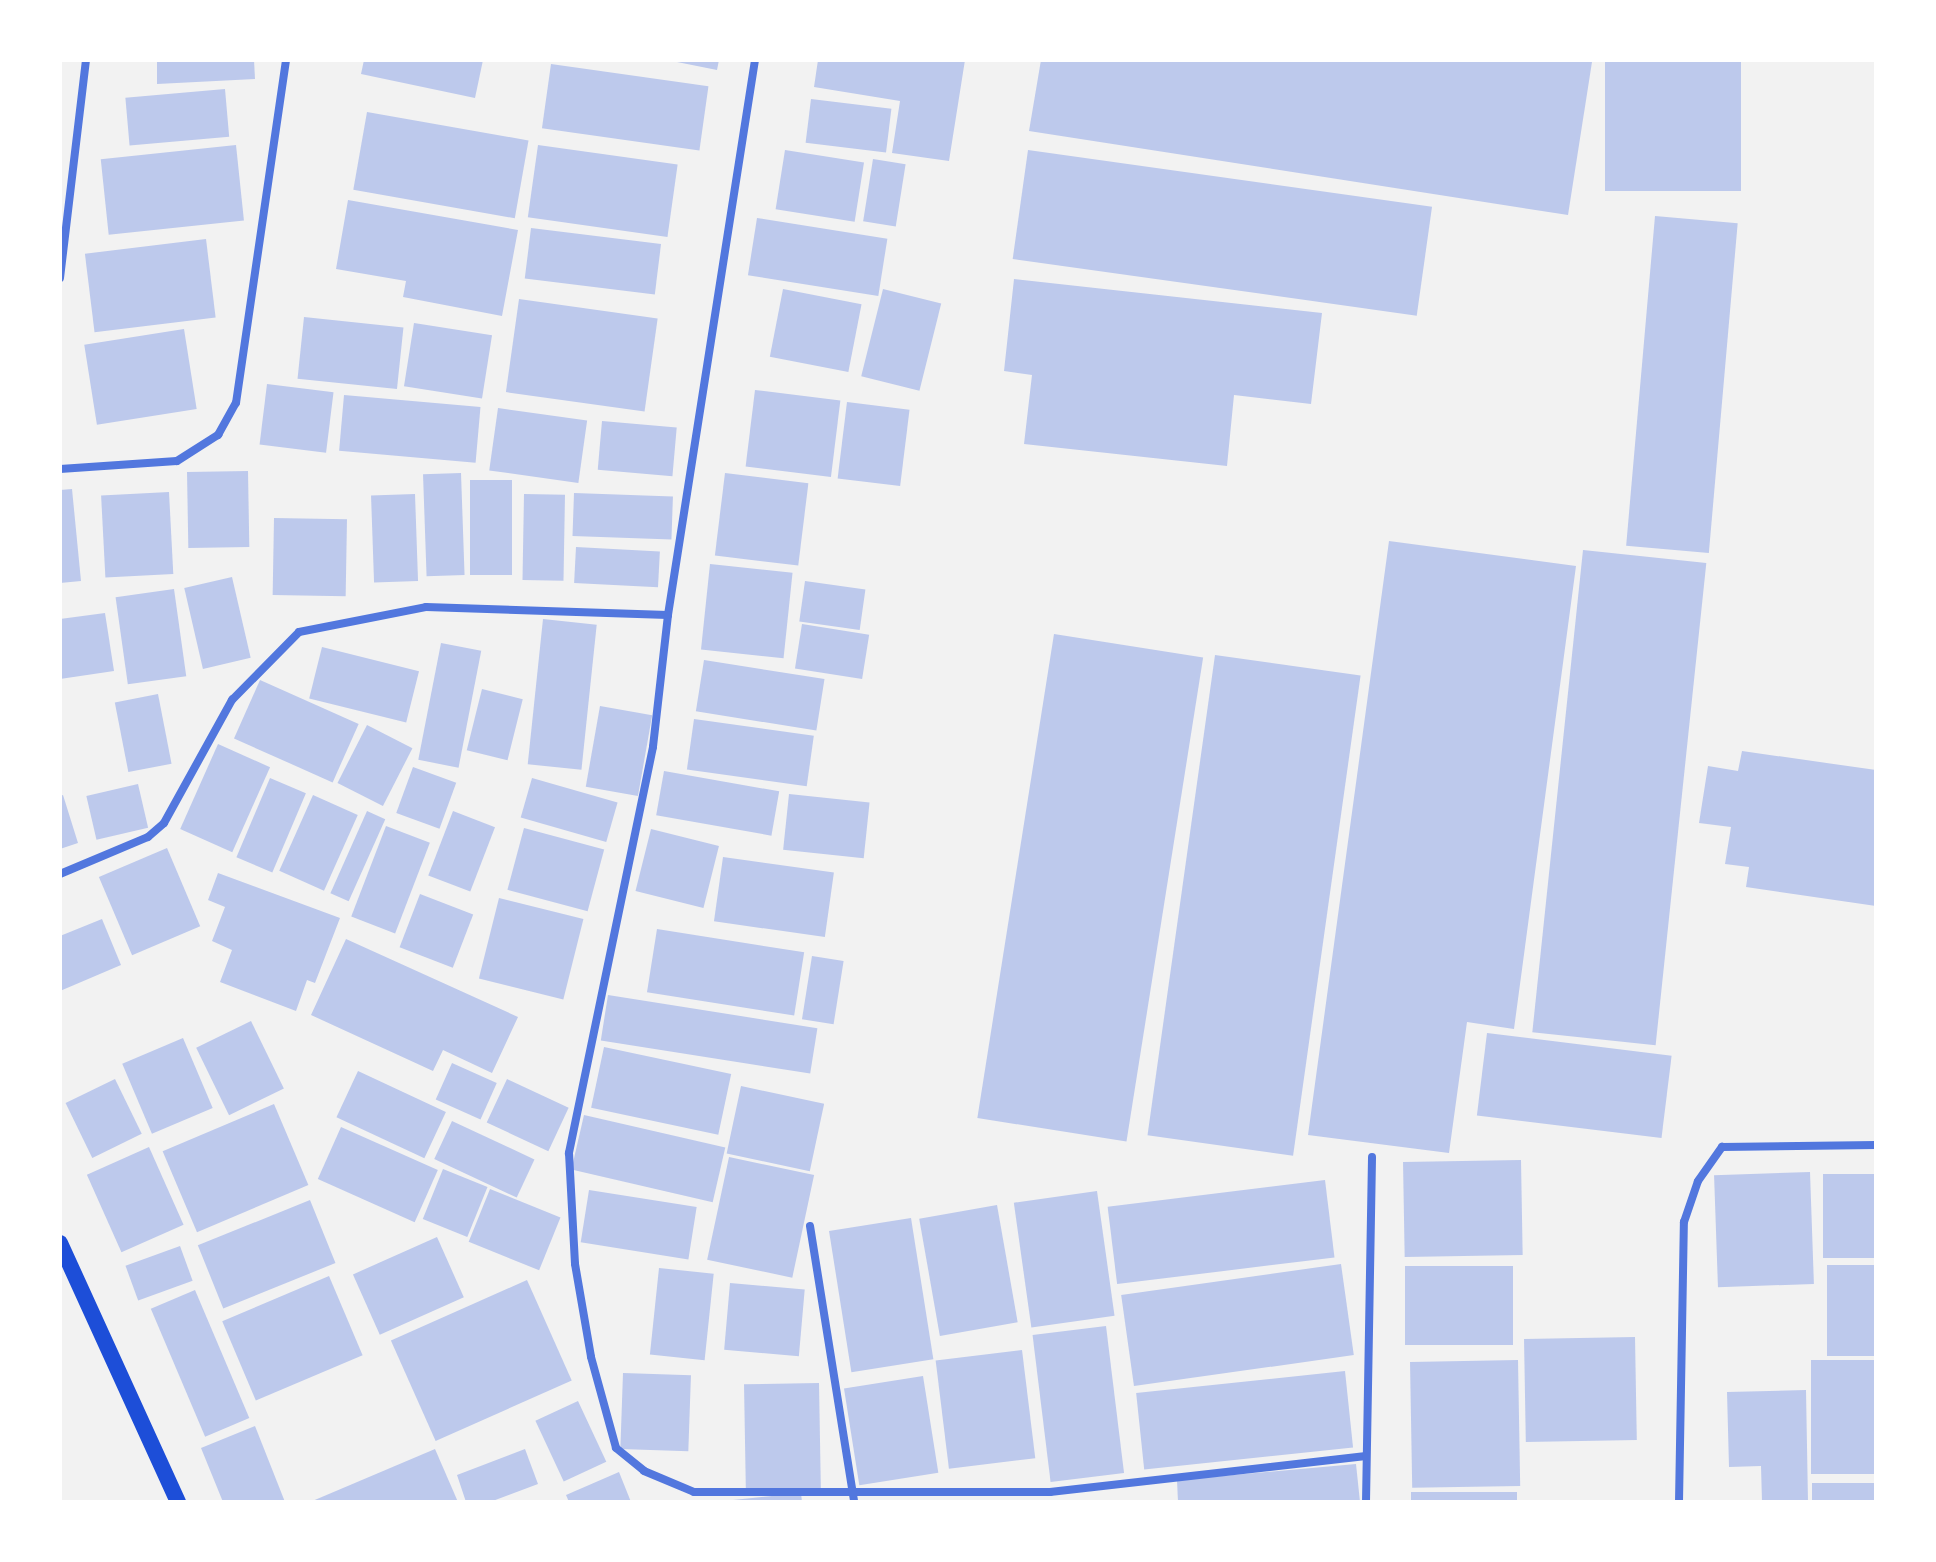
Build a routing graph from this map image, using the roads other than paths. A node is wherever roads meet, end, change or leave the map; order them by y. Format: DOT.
graph roads {
  1 [pos="86,60"];
  2 [pos="286,60"];
  3 [pos="755,60"];
  4 [pos="60,278"];
  5 [pos="60,469"];
  6 [pos="668,615"];
  7 [pos="60,874"];
  8 [pos="1876,1145"];
  9 [pos="1372,1157"];
  10 [pos="810,1226"];
  11 [pos="60,1243"];
  12 [pos="1366,1456"];
  13 [pos="853,1497"];
  14 [pos="178,1502"];
  15 [pos="1366,1502"];
  16 [pos="1679,1502"];
  1 -- 4 [label="street"];
  2 -- 5 [label="street"];
  3 -- 6 [label="street"];
  6 -- 7 [label="street"];
  6 -- 13 [label="street"];
  8 -- 16 [label="street"];
  9 -- 12 [label="street"];
  10 -- 13 [label="street"];
  11 -- 14 [label="main road"];
  12 -- 13 [label="street"];
  12 -- 15 [label="street"];
}
